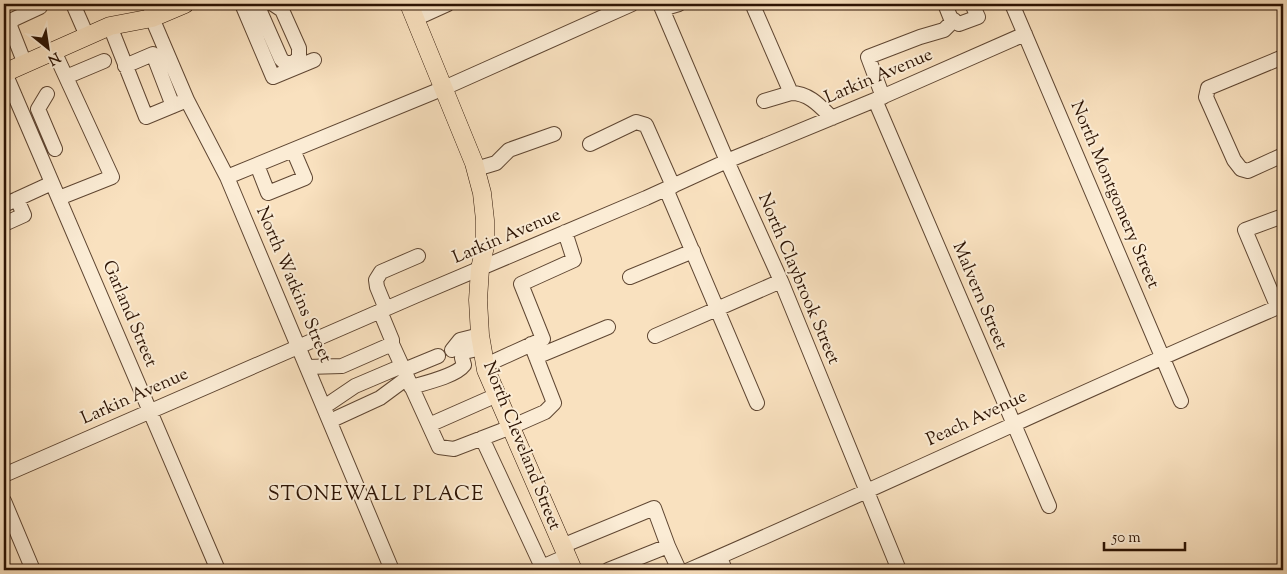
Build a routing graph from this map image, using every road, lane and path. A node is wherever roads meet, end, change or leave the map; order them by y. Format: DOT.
graph roads {
  1 [pos="41,4"];
  2 [pos="73,4"];
  3 [pos="185,4"];
  4 [pos="242,4"];
  5 [pos="248,4"];
  6 [pos="273,4"];
  7 [pos="448,4"];
  8 [pos="632,4"];
  9 [pos="678,4"];
  10 [pos="945,4"];
  11 [pos="972,4"];
  12 [pos="1012,4"];
  13 [pos="661,6"];
  14 [pos="754,8"];
  15 [pos="412,11"];
  16 [pos="152,13"];
  17 [pos="954,20"];
  18 [pos="7,21"];
  19 [pos="110,26"];
  20 [pos="1025,34"];
  21 [pos="87,36"];
  22 [pos="54,51"];
  23 [pos="314,60"];
  24 [pos="104,61"];
  25 [pos="1282,61"];
  26 [pos="25,64"];
  27 [pos="125,66"];
  28 [pos="4,73"];
  29 [pos="66,78"];
  30 [pos="444,88"];
  31 [pos="791,93"];
  32 [pos="47,94"];
  33 [pos="879,98"];
  34 [pos="187,100"];
  35 [pos="764,101"];
  36 [pos="173,106"];
  37 [pos="41,116"];
  38 [pos="832,118"];
  39 [pos="27,123"];
  40 [pos="554,134"];
  41 [pos="590,144"];
  42 [pos="55,149"];
  43 [pos="293,150"];
  44 [pos="1283,156"];
  45 [pos="727,161"];
  46 [pos="257,165"];
  47 [pos="476,170"];
  48 [pos="227,177"];
  49 [pos="52,183"];
  50 [pos="670,187"];
  51 [pos="59,198"];
  52 [pos="10,202"];
  53 [pos="1283,216"];
  54 [pos="4,224"];
  55 [pos="565,232"];
  56 [pos="693,251"];
  57 [pos="418,256"];
  58 [pos="480,269"];
  59 [pos="630,277"];
  60 [pos="781,281"];
  61 [pos="1281,307"];
  62 [pos="718,308"];
  63 [pos="383,310"];
  64 [pos="608,327"];
  65 [pos="655,336"];
  66 [pos="392,344"];
  67 [pos="299,346"];
  68 [pos="482,349"];
  69 [pos="452,350"];
  70 [pos="534,350"];
  71 [pos="438,356"];
  72 [pos="1161,357"];
  73 [pos="342,366"];
  74 [pos="307,367"];
  75 [pos="406,375"];
  76 [pos="352,388"];
  77 [pos="497,395"];
  78 [pos="1181,401"];
  79 [pos="757,403"];
  80 [pos="324,407"];
  81 [pos="150,412"];
  82 [pos="330,420"];
  83 [pos="1013,423"];
  84 [pos="429,425"];
  85 [pos="511,427"];
  86 [pos="482,438"];
  87 [pos="4,475"];
  88 [pos="866,492"];
  89 [pos="4,501"];
  90 [pos="1050,506"];
  91 [pos="668,546"];
  92 [pos="567,557"];
  93 [pos="720,557"];
  94 [pos="542,569"];
  95 [pos="696,569"];
  96 [pos="33,570"];
  97 [pos="218,570"];
  98 [pos="392,570"];
  99 [pos="608,570"];
  100 [pos="679,570"];
  101 [pos="726,570"];
  102 [pos="899,570"];
  1 -- 18 [label="street"];
  2 -- 21 [label="street"];
  3 -- 16 [label="main road"];
  4 -- 23 [label="street"];
  5 -- 6 [label="street"];
  7 -- 15 [label="street"];
  8 -- 30 [label="street"];
  9 -- 13 [label="street"];
  10 -- 17 [label="street"];
  11 -- 17 [label="street"];
  12 -- 20 [label="street, North Montgomery Street"];
  13 -- 45 [label="street, North Claybrook Street"];
  14 -- 31 [label="street"];
  15 -- 30 [label="main road, North Cleveland Street"];
  16 -- 19 [label="main road"];
  16 -- 34 [label="street, North Watkins Street"];
  17 -- 33 [label="street, Malvern Street"];
  18 -- 26 [label="street"];
  19 -- 21 [label="main road"];
  19 -- 27 [label="street"];
  20 -- 33 [label="street, Larkin Avenue"];
  20 -- 72 [label="street, North Montgomery Street"];
  21 -- 22 [label="main road"];
  22 -- 26 [label="main road"];
  22 -- 29 [label="street"];
  24 -- 29 [label="street"];
  25 -- 44 [label="street"];
  26 -- 28 [label="main road"];
  27 -- 36 [label="street"];
  27 -- 36 [label="street"];
  28 -- 39 [label="street, Garland Street"];
  29 -- 51 [label="street"];
  30 -- 43 [label="street"];
  30 -- 47 [label="main road, North Cleveland Street"];
  31 -- 35 [label="street"];
  31 -- 38 [label="street"];
  32 -- 37 [label="street"];
  33 -- 38 [label="street, Larkin Avenue"];
  33 -- 83 [label="street, Malvern Street"];
  34 -- 36 [label="street"];
  34 -- 48 [label="street, North Watkins Street"];
  37 -- 39 [label="street"];
  37 -- 42 [label="street"];
  38 -- 45 [label="street, Larkin Avenue"];
  39 -- 49 [label="street, Garland Street"];
  40 -- 47 [label="street"];
  41 -- 50 [label="street"];
  43 -- 46 [label="street"];
  43 -- 46 [label="street"];
  45 -- 50 [label="street, Larkin Avenue"];
  45 -- 60 [label="street, North Claybrook Street"];
  46 -- 48 [label="street"];
  47 -- 58 [label="main road, North Cleveland Street"];
  48 -- 67 [label="street, North Watkins Street"];
  49 -- 51 [label="street, Garland Street"];
  49 -- 52 [label="street"];
  50 -- 55 [label="street, Larkin Avenue"];
  50 -- 56 [label="street"];
  51 -- 81 [label="street, Garland Street"];
  52 -- 54 [label="street"];
  53 -- 61 [label="street"];
  55 -- 58 [label="street, Larkin Avenue"];
  55 -- 70 [label="street"];
  56 -- 59 [label="street"];
  56 -- 62 [label="street"];
  57 -- 63 [label="street"];
  58 -- 63 [label="street, Larkin Avenue"];
  58 -- 68 [label="main road, North Cleveland Street"];
  60 -- 62 [label="street"];
  60 -- 88 [label="street, North Claybrook Street"];
  61 -- 72 [label="street, Peach Avenue"];
  62 -- 65 [label="street"];
  62 -- 79 [label="street"];
  63 -- 66 [label="street"];
  63 -- 67 [label="street, Larkin Avenue"];
  64 -- 70 [label="street"];
  66 -- 73 [label="street"];
  66 -- 75 [label="street"];
  67 -- 74 [label="street, North Watkins Street"];
  67 -- 81 [label="street, Larkin Avenue"];
  68 -- 69 [label="street"];
  68 -- 70 [label="street"];
  68 -- 75 [label="street"];
  68 -- 77 [label="main road, North Cleveland Street"];
  70 -- 85 [label="street"];
  71 -- 75 [label="street"];
  72 -- 78 [label="street, North Montgomery Street"];
  72 -- 83 [label="street, Peach Avenue"];
  73 -- 74 [label="street"];
  73 -- 76 [label="street"];
  74 -- 80 [label="street, North Watkins Street"];
  75 -- 76 [label="street"];
  75 -- 82 [label="street"];
  75 -- 84 [label="street"];
  76 -- 80 [label="street"];
  77 -- 84 [label="street"];
  77 -- 85 [label="main road, North Cleveland Street"];
  80 -- 82 [label="street, North Watkins Street"];
  81 -- 87 [label="street, Larkin Avenue"];
  81 -- 97 [label="street, Garland Street"];
  82 -- 98 [label="street, North Watkins Street"];
  83 -- 88 [label="street, Peach Avenue"];
  83 -- 90 [label="street, Malvern Street"];
  84 -- 86 [label="street"];
  85 -- 86 [label="street"];
  85 -- 92 [label="main road, North Cleveland Street"];
  86 -- 94 [label="street"];
  88 -- 93 [label="street, Peach Avenue"];
  88 -- 102 [label="street, North Claybrook Street"];
  89 -- 96 [label="street"];
  91 -- 92 [label="street"];
  91 -- 99 [label="street"];
  91 -- 100 [label="street"];
  92 -- 94 [label="street"];
  93 -- 95 [label="street, Peach Avenue"];
  93 -- 101 [label="street"];
}
